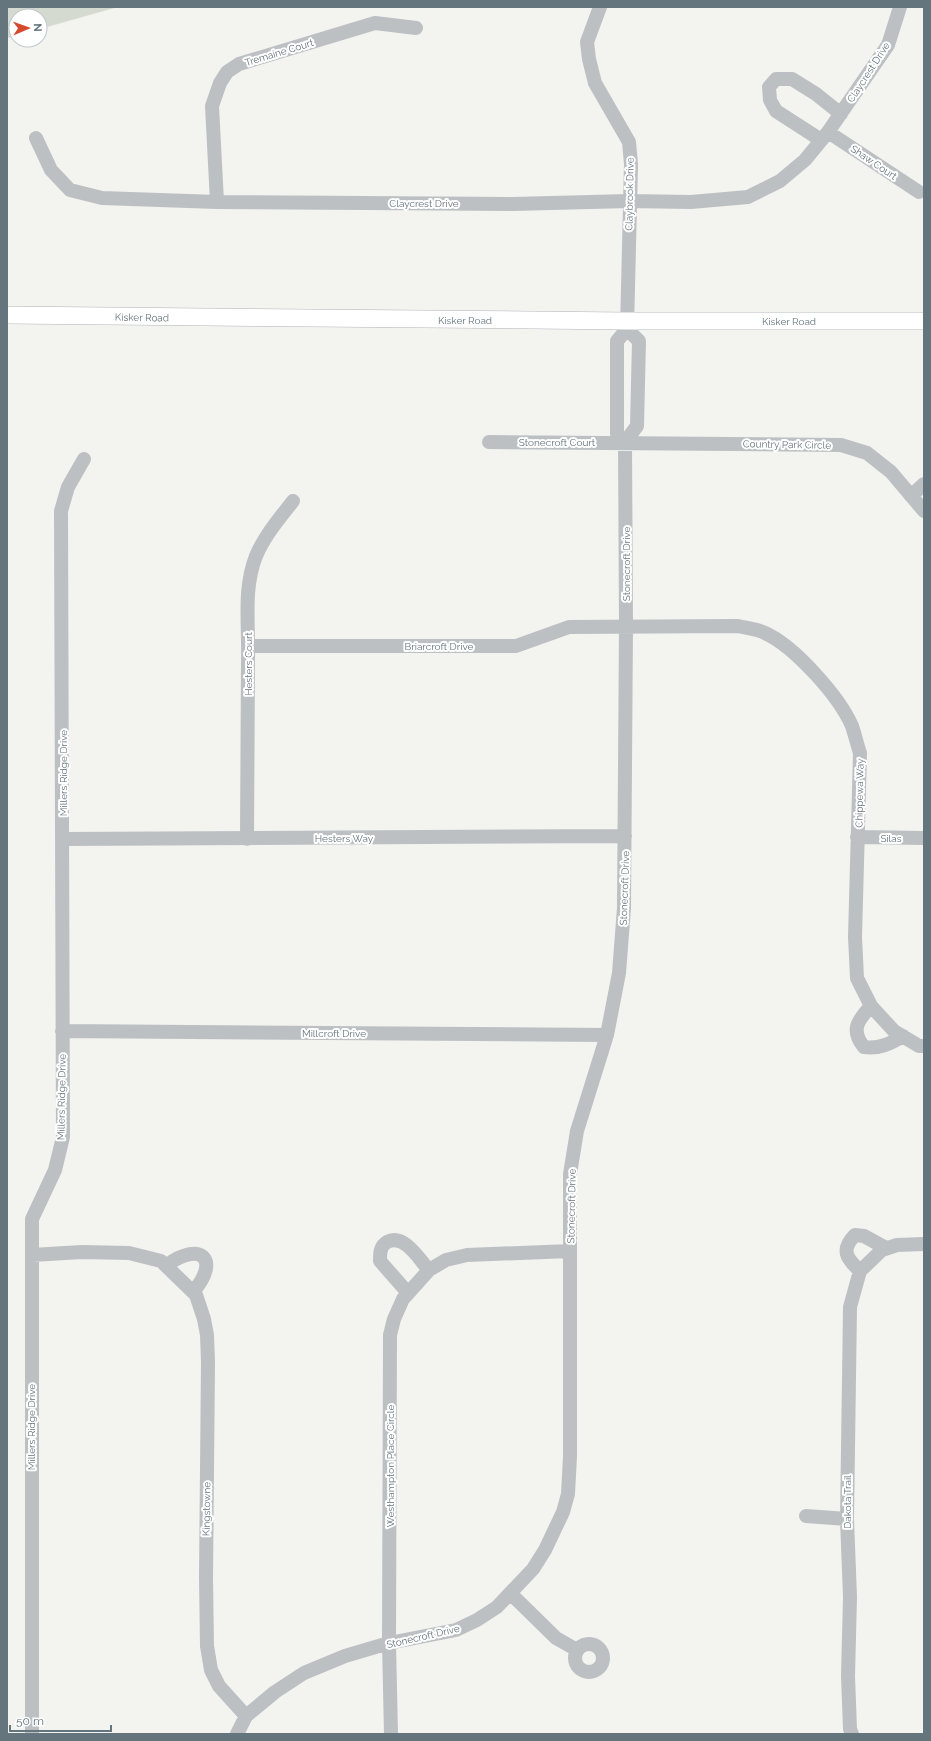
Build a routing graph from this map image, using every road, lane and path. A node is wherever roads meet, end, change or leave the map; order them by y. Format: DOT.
graph roads {
  1 [pos="29,7"];
  2 [pos="38,7"];
  3 [pos="600,7"];
  4 [pos="900,7"];
  5 [pos="416,28"];
  6 [pos="841,114"];
  7 [pos="825,136"];
  8 [pos="36,138"];
  9 [pos="919,192"];
  10 [pos="629,201"];
  11 [pos="216,202"];
  12 [pos="7,315"];
  13 [pos="924,321"];
  14 [pos="627,325"];
  15 [pos="489,442"];
  16 [pos="625,442"];
  17 [pos="84,459"];
  18 [pos="924,484"];
  19 [pos="911,496"];
  20 [pos="293,501"];
  21 [pos="924,510"];
  22 [pos="626,626"];
  23 [pos="249,646"];
  24 [pos="625,836"];
  25 [pos="857,837"];
  26 [pos="924,838"];
  27 [pos="63,839"];
  28 [pos="247,839"];
  29 [pos="871,1006"];
  30 [pos="62,1031"];
  31 [pos="607,1035"];
  32 [pos="903,1036"];
  33 [pos="924,1046"];
  34 [pos="924,1244"];
  35 [pos="886,1248"];
  36 [pos="570,1251"];
  37 [pos="32,1255"];
  38 [pos="167,1265"];
  39 [pos="429,1270"];
  40 [pos="860,1271"];
  41 [pos="193,1292"];
  42 [pos="408,1293"];
  43 [pos="806,1516"];
  44 [pos="847,1519"];
  45 [pos="510,1593"];
  46 [pos="390,1643"];
  47 [pos="577,1650"];
  48 [pos="246,1716"];
  49 [pos="32,1734"];
  50 [pos="237,1734"];
  51 [pos="391,1734"];
  52 [pos="852,1734"];
  1 -- 2 [label="path"];
  3 -- 10 [label="street, Claybrook Drive"];
  4 -- 6 [label="street, Claycrest Drive"];
  5 -- 11 [label="street, Tremaine Court"];
  6 -- 7 [label="street, Claycrest Drive"];
  6 -- 7 [label="street, Claycrest Drive"];
  7 -- 9 [label="street, Shaw Court"];
  7 -- 10 [label="street, Claycrest Drive"];
  8 -- 11 [label="street, Claycrest Drive"];
  10 -- 11 [label="street, Claycrest Drive"];
  10 -- 14 [label="street, Claybrook Drive"];
  12 -- 14 [label="main road, Kisker Road"];
  13 -- 14 [label="main road, Kisker Road"];
  14 -- 16 [label="street, Stonecroft Drive"];
  14 -- 16 [label="street"];
  15 -- 16 [label="street, Stonecroft Court"];
  16 -- 19 [label="street, Country Park Circle"];
  16 -- 22 [label="street, Stonecroft Drive"];
  17 -- 27 [label="street, Millers Ridge Drive"];
  18 -- 19 [label="street"];
  19 -- 21 [label="street, Country Park Circle"];
  20 -- 23 [label="street, Hesters Court"];
  22 -- 23 [label="street, Briarcroft Drive"];
  22 -- 24 [label="street, Stonecroft Drive"];
  22 -- 25 [label="street, Chippewa Way"];
  23 -- 28 [label="street, Hesters Court"];
  24 -- 28 [label="street, Hesters Way"];
  24 -- 31 [label="street, Stonecroft Drive"];
  25 -- 26 [label="street, Silas"];
  25 -- 29 [label="street, Chippewa Way"];
  27 -- 28 [label="street, Hesters Way"];
  27 -- 30 [label="street, Millers Ridge Drive"];
  29 -- 32 [label="street, Chippewa Way"];
  29 -- 32 [label="street"];
  30 -- 31 [label="street, Millcroft Drive"];
  30 -- 37 [label="street, Millers Ridge Drive"];
  31 -- 36 [label="street, Stonecroft Drive"];
  32 -- 33 [label="street, Chippewa Way"];
  34 -- 35 [label="street"];
  35 -- 40 [label="street"];
  35 -- 40 [label="street"];
  36 -- 39 [label="street, Westhampton Place Circle"];
  36 -- 45 [label="street, Stonecroft Drive"];
  37 -- 38 [label="street, Kingstowne"];
  37 -- 49 [label="street, Millers Ridge Drive"];
  38 -- 41 [label="street, Kingstowne"];
  38 -- 41 [label="street"];
  39 -- 42 [label="street, Westhampton Place Circle"];
  39 -- 42 [label="street"];
  40 -- 44 [label="street, Dakota Trail"];
  41 -- 48 [label="street, Kingstowne"];
  42 -- 46 [label="street, Westhampton Place Circle"];
  43 -- 44 [label="street"];
  44 -- 52 [label="street, Dakota Trail"];
  45 -- 46 [label="street, Stonecroft Drive"];
  45 -- 47 [label="street"];
  46 -- 48 [label="street, Stonecroft Drive"];
  46 -- 51 [label="street, Westhampton Place Circle"];
  48 -- 50 [label="street, Stonecroft Drive"];
}
